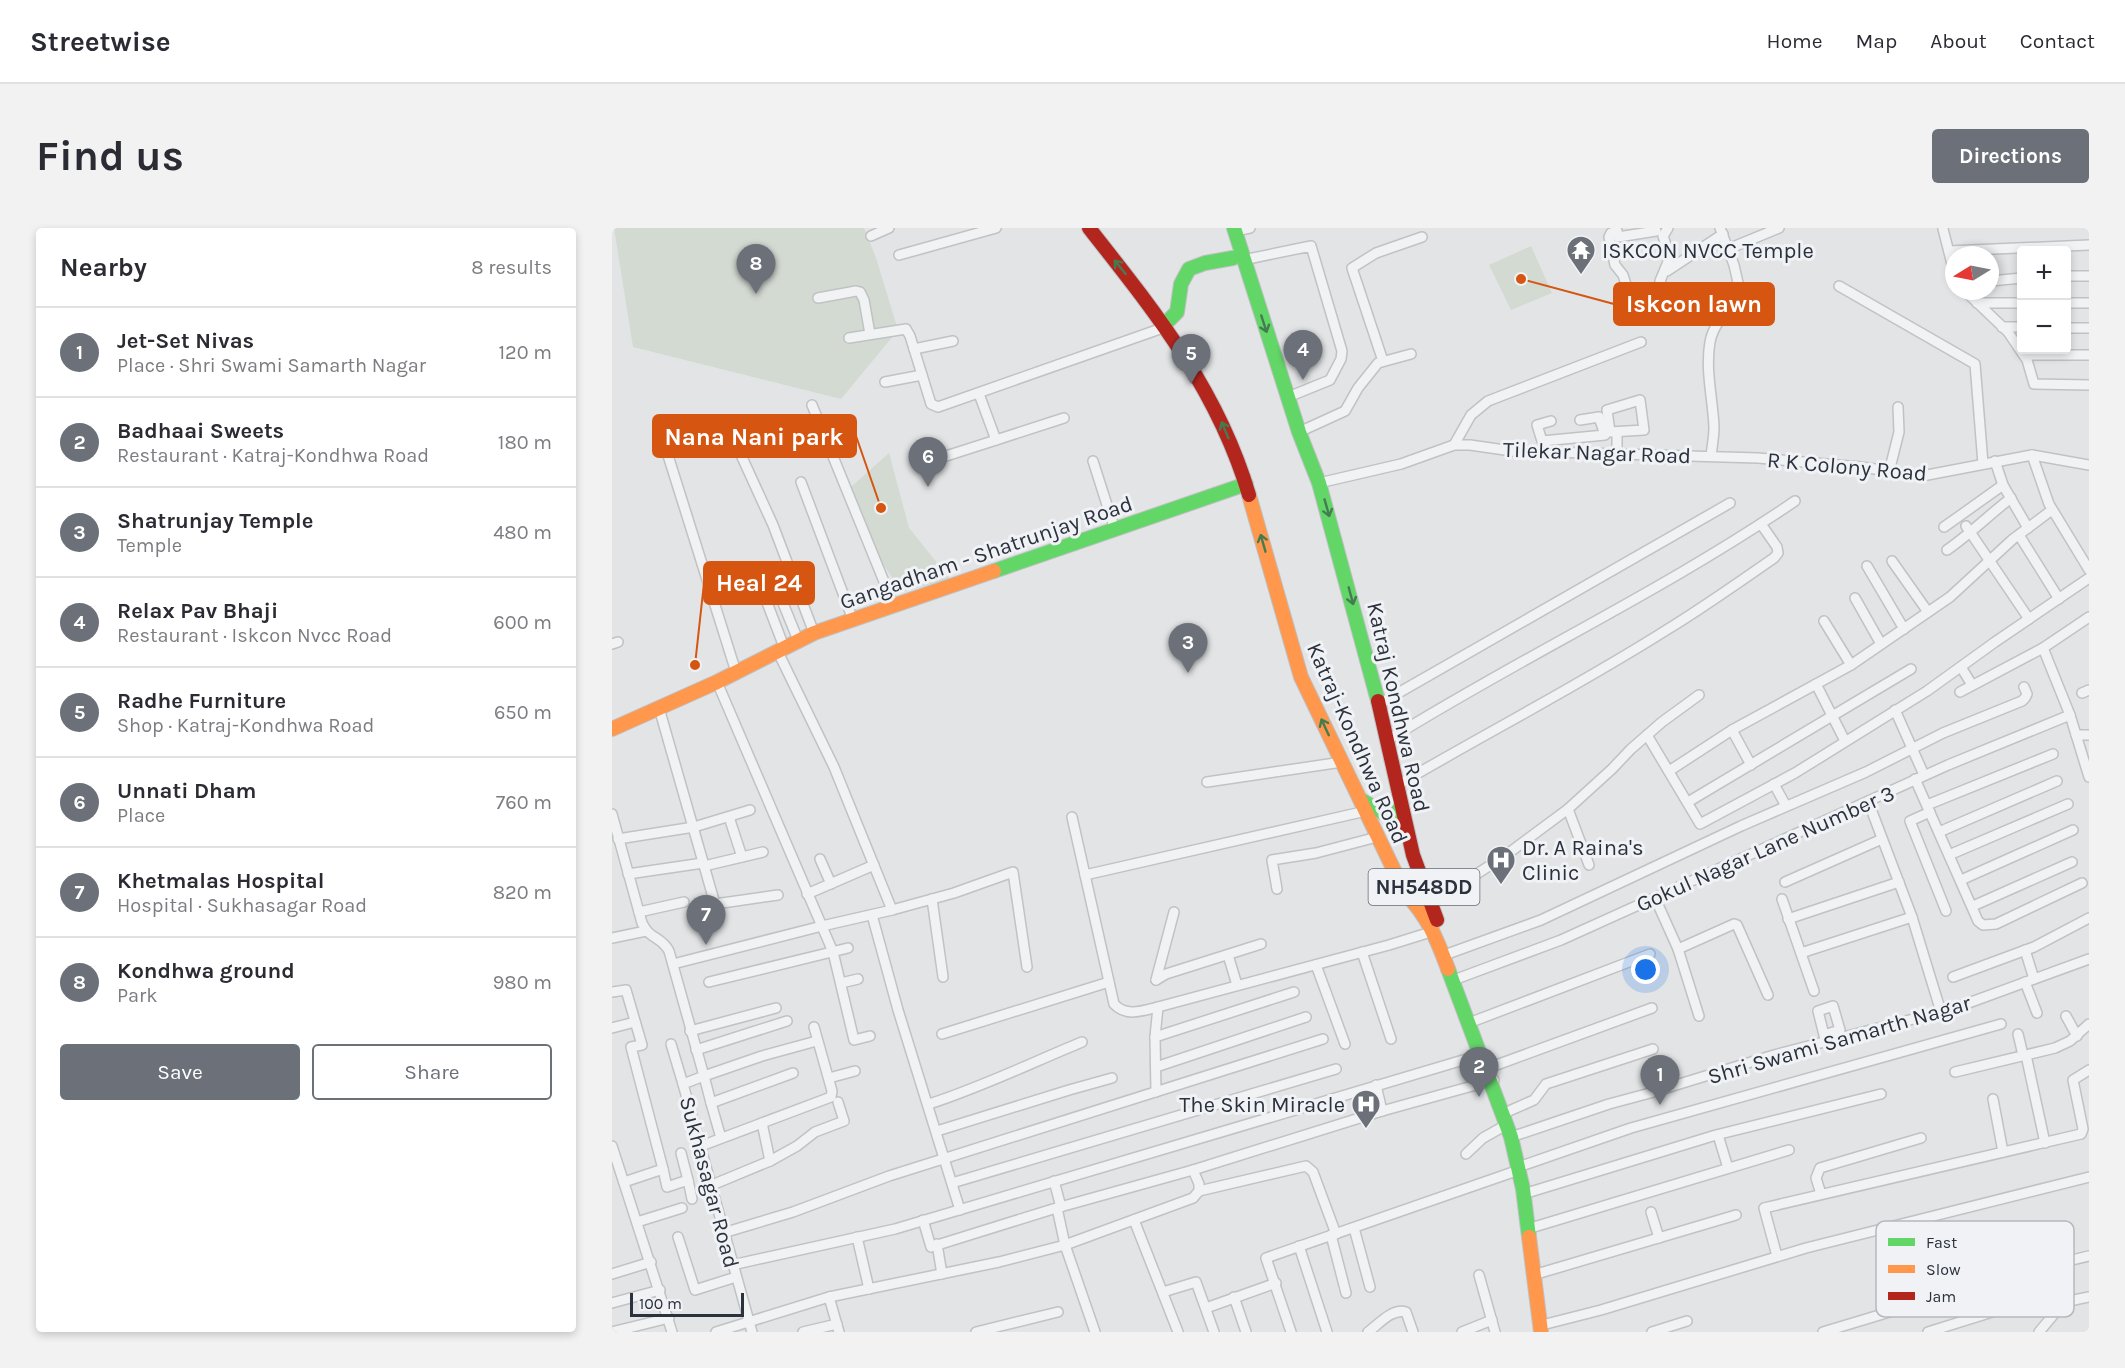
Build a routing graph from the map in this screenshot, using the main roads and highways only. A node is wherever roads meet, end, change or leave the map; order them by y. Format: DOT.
graph roads {
  1 [pos="1089,228"];
  2 [pos="1231,229"];
  3 [pos="1238,259"];
  4 [pos="1164,325"];
  5 [pos="1246,484"];
  6 [pos="612,729"];
  7 [pos="1363,805"];
  8 [pos="1402,811"];
  9 [pos="1425,906"];
  10 [pos="1492,1076"];
  11 [pos="1508,1118"];
  12 [pos="1522,1167"];
  13 [pos="1545,1329"];
  4 -- 1 [label="main road, Katraj-Kondhwa Road, one-way"];
  2 -- 3 [label="main road, Katraj Kondhwa Road"];
  3 -- 4 [label="main road"];
  3 -- 8 [label="main road, Katraj Kondhwa Road / NH548DD, one-way"];
  5 -- 4 [label="main road, Katraj-Kondhwa Road, one-way"];
  5 -- 6 [label="main road, Gangadham - Shatrunjay Road"];
  7 -- 5 [label="main road, Katraj-Kondhwa Road, one-way"];
  7 -- 8 [label="main road"];
  7 -- 9 [label="main road, Katraj-Kondhwa Road"];
  8 -- 9 [label="main road, Katraj Kondhwa Road / NH548DD"];
  9 -- 10 [label="main road, Katraj-Kondhwa Road / NH548DD"];
  9 -- 10 [label="main road, Katraj Kondhwa Road / NH548DD"];
  10 -- 11 [label="main road, Katraj-Kondhwa Road / NH548DD"];
  11 -- 12 [label="main road, Katraj-Kondhwa Road / NH548DD"];
  11 -- 12 [label="main road, NH548DD"];
  12 -- 13 [label="main road, Katraj-Kondhwa Road / NH548DD"];
  12 -- 13 [label="main road, NH548DD"];
}
